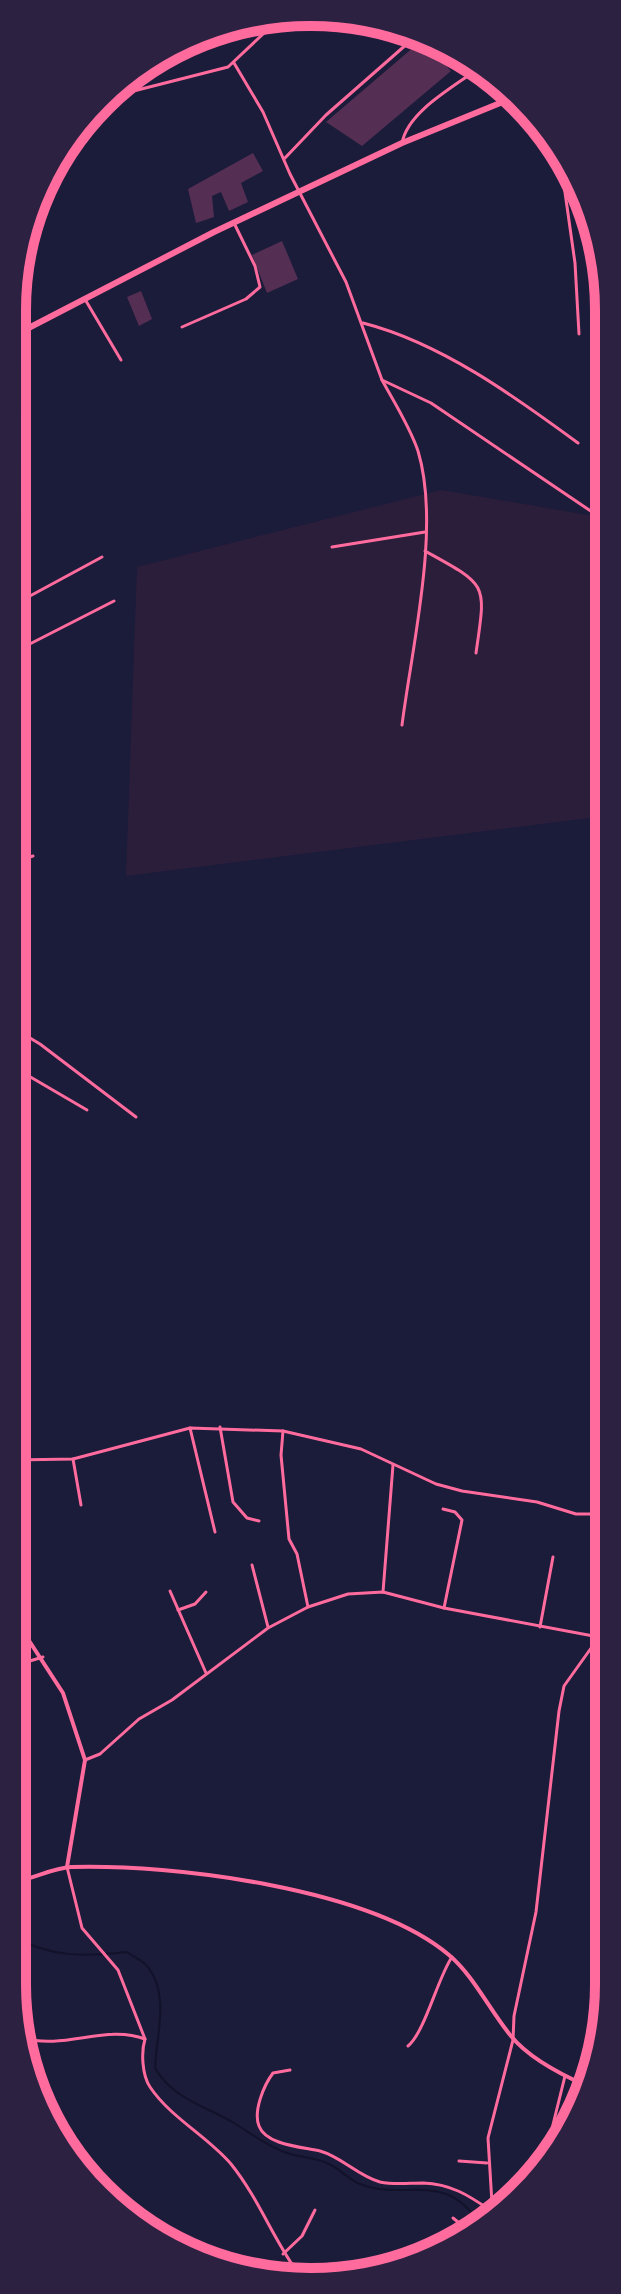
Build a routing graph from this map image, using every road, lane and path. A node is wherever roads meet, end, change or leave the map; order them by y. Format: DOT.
graph roads {
  1 [pos="269,29"];
  2 [pos="408,43"];
  3 [pos="234,63"];
  4 [pos="470,75"];
  5 [pos="128,93"];
  6 [pos="503,102"];
  7 [pos="402,143"];
  8 [pos="285,158"];
  9 [pos="563,180"];
  10 [pos="300,193"];
  11 [pos="234,224"];
  12 [pos="85,299"];
  13 [pos="361,323"];
  14 [pos="182,327"];
  15 [pos="26,329"];
  16 [pos="579,334"];
  17 [pos="121,360"];
  18 [pos="382,380"];
  19 [pos="578,443"];
  20 [pos="595,514"];
  21 [pos="425,532"];
  22 [pos="332,547"];
  23 [pos="425,551"];
  24 [pos="102,557"];
  25 [pos="26,598"];
  26 [pos="114,601"];
  27 [pos="26,646"];
  28 [pos="476,653"];
  29 [pos="402,725"];
  30 [pos="33,856"];
  31 [pos="26,858"];
  32 [pos="26,1037"];
  33 [pos="26,1074"];
  34 [pos="87,1110"];
  35 [pos="136,1117"];
  36 [pos="220,1427"];
  37 [pos="190,1428"];
  38 [pos="283,1431"];
  39 [pos="73,1459"];
  40 [pos="26,1460"];
  41 [pos="393,1465"];
  42 [pos="81,1505"];
  43 [pos="443,1509"];
  44 [pos="595,1514"];
  45 [pos="259,1521"];
  46 [pos="215,1532"];
  47 [pos="553,1557"];
  48 [pos="252,1565"];
  49 [pos="170,1591"];
  50 [pos="206,1592"];
  51 [pos="383,1592"];
  52 [pos="308,1607"];
  53 [pos="444,1608"];
  54 [pos="178,1610"];
  55 [pos="540,1627"];
  56 [pos="268,1628"];
  57 [pos="26,1634"];
  58 [pos="595,1636"];
  59 [pos="595,1645"];
  60 [pos="43,1657"];
  61 [pos="26,1662"];
  62 [pos="206,1673"];
  63 [pos="85,1760"];
  64 [pos="67,1867"];
  65 [pos="26,1878"];
  66 [pos="452,1957"];
  67 [pos="31,2039"];
  68 [pos="145,2039"];
  69 [pos="513,2040"];
  70 [pos="408,2046"];
  71 [pos="290,2070"];
  72 [pos="565,2076"];
  73 [pos="577,2082"];
  74 [pos="550,2138"];
  75 [pos="459,2161"];
  76 [pos="487,2163"];
  77 [pos="491,2203"];
  78 [pos="486,2207"];
  79 [pos="315,2210"];
  80 [pos="453,2218"];
  81 [pos="461,2225"];
  82 [pos="283,2254"];
  83 [pos="293,2267"];
  1 -- 3 [label="street"];
  2 -- 8 [label="street"];
  3 -- 5 [label="street"];
  3 -- 8 [label="street"];
  4 -- 7 [label="street"];
  6 -- 7 [label="main road"];
  7 -- 10 [label="main road"];
  8 -- 10 [label="street"];
  9 -- 16 [label="street"];
  10 -- 11 [label="main road"];
  10 -- 13 [label="street"];
  11 -- 12 [label="main road"];
  11 -- 14 [label="street"];
  12 -- 15 [label="main road"];
  12 -- 17 [label="street"];
  13 -- 18 [label="street"];
  13 -- 19 [label="street"];
  18 -- 20 [label="street"];
  18 -- 21 [label="street"];
  21 -- 22 [label="street"];
  21 -- 23 [label="street"];
  23 -- 28 [label="street"];
  23 -- 29 [label="street"];
  24 -- 25 [label="street"];
  26 -- 27 [label="street"];
  30 -- 31 [label="street"];
  32 -- 35 [label="street"];
  33 -- 34 [label="street"];
  36 -- 37 [label="street"];
  36 -- 38 [label="street"];
  36 -- 45 [label="street"];
  37 -- 39 [label="street"];
  37 -- 46 [label="street"];
  38 -- 41 [label="street"];
  38 -- 52 [label="street"];
  39 -- 40 [label="street"];
  39 -- 42 [label="street"];
  41 -- 44 [label="street"];
  41 -- 51 [label="street"];
  43 -- 53 [label="street"];
  47 -- 55 [label="street"];
  48 -- 56 [label="street"];
  49 -- 54 [label="street"];
  50 -- 54 [label="street"];
  51 -- 52 [label="street"];
  51 -- 53 [label="street"];
  52 -- 56 [label="street"];
  53 -- 55 [label="street"];
  54 -- 62 [label="street"];
  55 -- 58 [label="street"];
  56 -- 62 [label="street"];
  57 -- 60 [label="street"];
  59 -- 69 [label="street"];
  60 -- 61 [label="street"];
  60 -- 63 [label="street"];
  62 -- 63 [label="street"];
  63 -- 64 [label="street"];
  64 -- 65 [label="street"];
  64 -- 66 [label="street"];
  64 -- 68 [label="street"];
  66 -- 69 [label="street"];
  66 -- 70 [label="street"];
  67 -- 68 [label="street"];
  68 -- 82 [label="street"];
  69 -- 72 [label="street"];
  69 -- 76 [label="street"];
  71 -- 78 [label="street"];
  72 -- 73 [label="street"];
  72 -- 74 [label="street"];
  75 -- 76 [label="street"];
  76 -- 77 [label="street"];
  79 -- 82 [label="street"];
  80 -- 81 [label="street"];
  82 -- 83 [label="street"];
}
